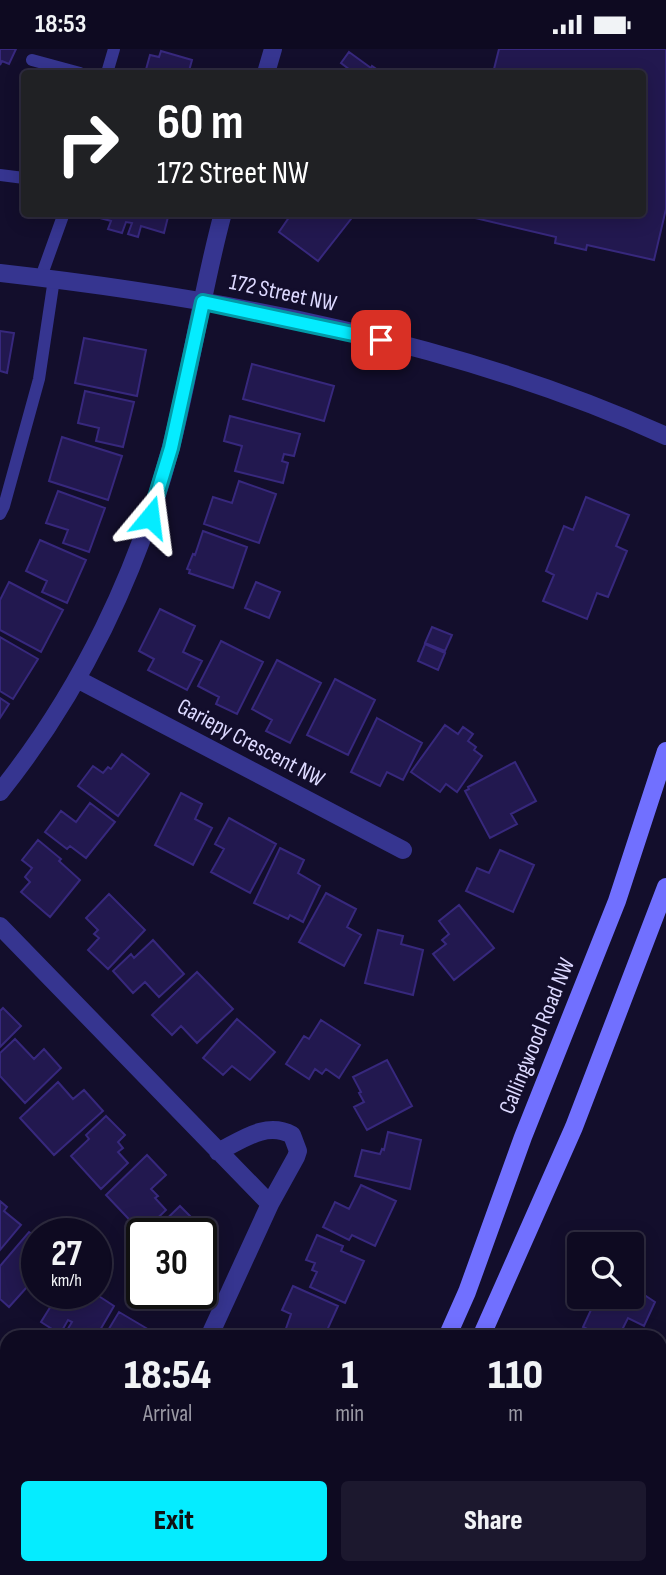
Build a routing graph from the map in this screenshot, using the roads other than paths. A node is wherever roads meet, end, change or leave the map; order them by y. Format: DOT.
graph roads {
  1 [pos="114,49"];
  2 [pos="274,49"];
  3 [pos="32,60"];
  4 [pos="69,70"];
  5 [pos="108,70"];
  6 [pos="267,70"];
  7 [pos="0,175"];
  8 [pos="21,178"];
  9 [pos="63,217"];
  10 [pos="222,217"];
  11 [pos="0,273"];
  12 [pos="47,278"];
  13 [pos="203,302"];
  14 [pos="666,436"];
  15 [pos="0,514"];
  16 [pos="77,679"];
  17 [pos="666,751"];
  18 [pos="0,792"];
  19 [pos="403,850"];
  20 [pos="666,887"];
  21 [pos="0,926"];
  22 [pos="218,1152"];
  23 [pos="270,1204"];
  24 [pos="212,1330"];
  25 [pos="450,1330"];
  26 [pos="484,1330"];
  1 -- 5 [label="lane"];
  2 -- 6 [label="street"];
  3 -- 4 [label="lane"];
  7 -- 8 [label="lane"];
  9 -- 12 [label="lane"];
  10 -- 13 [label="street"];
  11 -- 12 [label="street, 172 Street NW"];
  12 -- 13 [label="street, 172 Street NW"];
  12 -- 15 [label="lane"];
  13 -- 14 [label="street, 172 Street NW"];
  13 -- 16 [label="street"];
  16 -- 18 [label="street"];
  16 -- 19 [label="street, Gariepy Crescent NW"];
  17 -- 25 [label="main road, Callingwood Road NW"];
  20 -- 26 [label="main road"];
  21 -- 22 [label="street"];
  22 -- 23 [label="street"];
  22 -- 23 [label="street"];
  23 -- 24 [label="street"];
}
